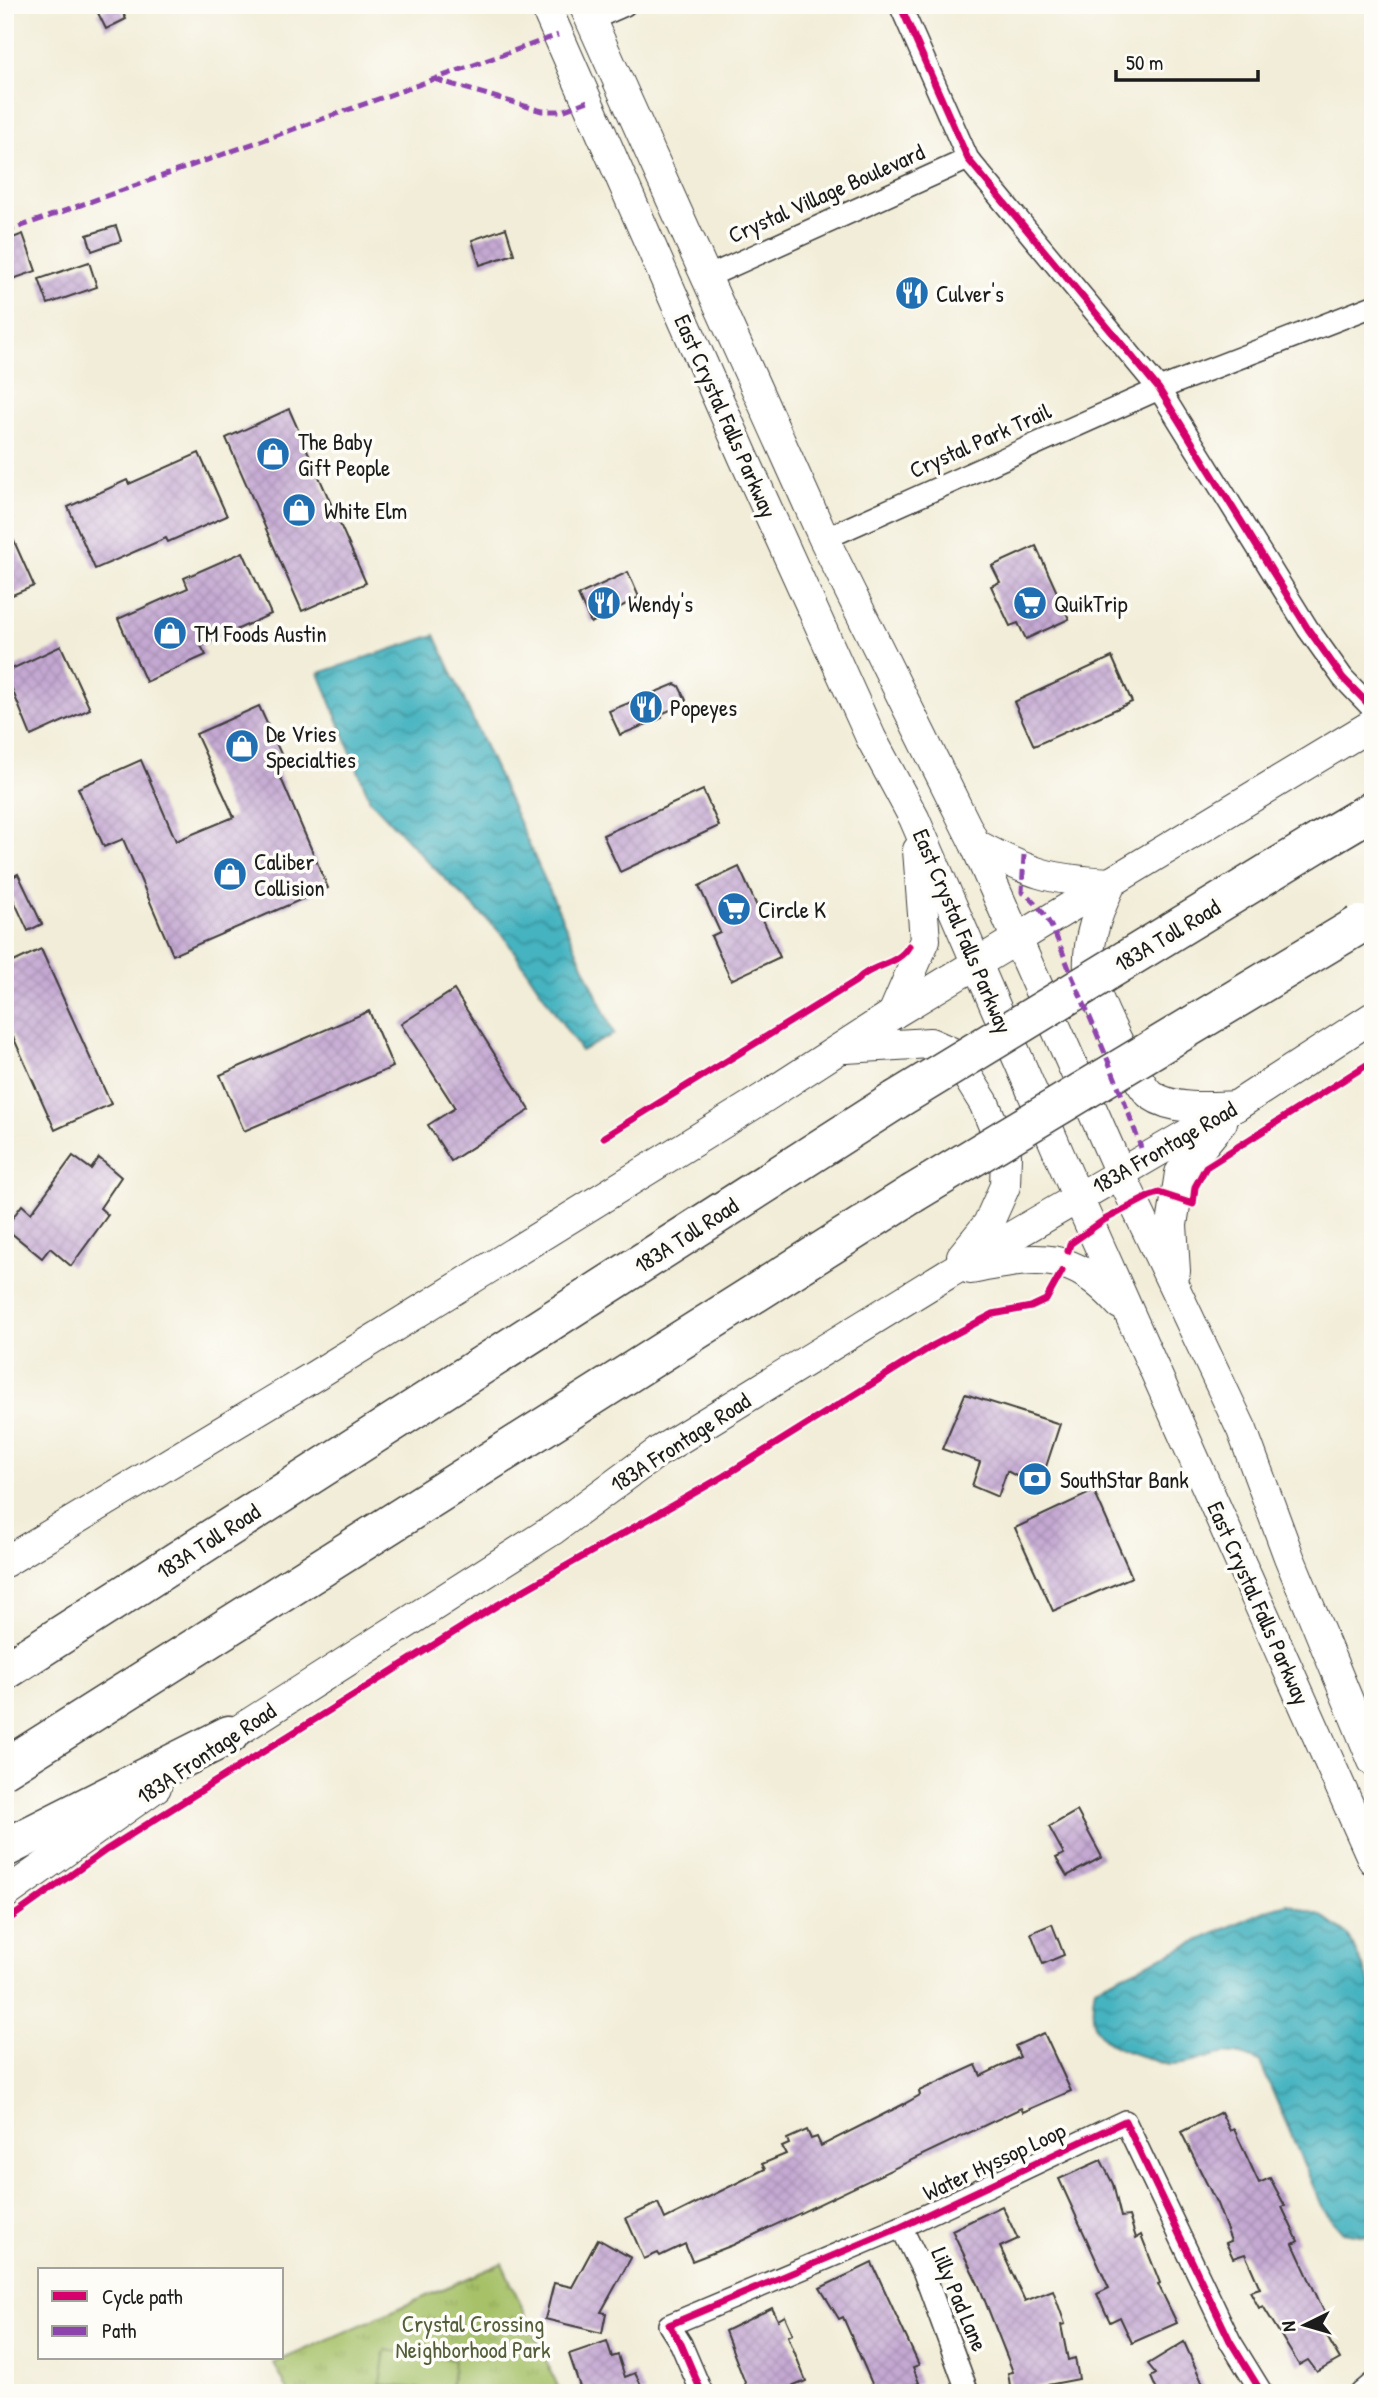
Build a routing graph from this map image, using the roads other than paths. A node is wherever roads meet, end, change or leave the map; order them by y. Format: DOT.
graph roads {
  1 [pos="545,5"];
  2 [pos="625,5"];
  3 [pos="900,5"];
  4 [pos="588,13"];
  5 [pos="558,35"];
  6 [pos="968,159"];
  7 [pos="707,277"];
  8 [pos="672,293"];
  9 [pos="1373,306"];
  10 [pos="1159,389"];
  11 [pos="824,539"];
  12 [pos="1373,709"];
  13 [pos="1373,724"];
  14 [pos="1373,810"];
  15 [pos="914,818"];
  16 [pos="975,844"];
  17 [pos="1111,883"];
  18 [pos="1366,921"];
  19 [pos="1018,939"];
  20 [pos="977,963"];
  21 [pos="893,1014"];
  22 [pos="1373,1017"];
  23 [pos="839,1049"];
  24 [pos="1236,1106"];
  25 [pos="1120,1173"];
  26 [pos="1078,1198"];
  27 [pos="948,1273"];
  28 [pos="1176,1285"];
  29 [pos="1132,1316"];
  30 [pos="1289,1557"];
  31 [pos="5,1562"];
  32 [pos="1247,1574"];
  33 [pos="5,1671"];
  34 [pos="229,1735"];
  35 [pos="1373,1760"];
  36 [pos="5,1768"];
  37 [pos="5,1848"];
  38 [pos="1373,1860"];
  39 [pos="5,1894"];
  40 [pos="901,2227"];
  41 [pos="1373,2384"];
  42 [pos="702,2393"];
  43 [pos="968,2393"];
  44 [pos="1262,2393"];
  45 [pos="1361,2393"];
  1 -- 5 [label="main road, East Crystal Falls Parkway"];
  2 -- 4 [label="street"];
  3 -- 6 [label="street"];
  4 -- 5 [label="main road"];
  4 -- 7 [label="main road, East Crystal Falls Parkway"];
  5 -- 8 [label="main road, East Crystal Falls Parkway"];
  6 -- 7 [label="street, Crystal Village Boulevard"];
  6 -- 10 [label="street"];
  7 -- 8 [label="main road"];
  7 -- 11 [label="main road, East Crystal Falls Parkway"];
  8 -- 15 [label="main road, East Crystal Falls Parkway"];
  9 -- 10 [label="street, Crystal Park Trail"];
  10 -- 11 [label="street, Crystal Park Trail"];
  10 -- 12 [label="street"];
  11 -- 16 [label="main road, East Crystal Falls Parkway"];
  13 -- 17 [label="main road"];
  14 -- 33 [label="highway, 183A Toll Road, bridge"];
  15 -- 20 [label="main road, East Crystal Falls Parkway"];
  15 -- 21 [label="main road"];
  16 -- 17 [label="main road"];
  16 -- 19 [label="main road, East Crystal Falls Parkway"];
  17 -- 19 [label="main road"];
  17 -- 24 [label="main road"];
  18 -- 36 [label="highway, bridge"];
  19 -- 20 [label="main road"];
  19 -- 25 [label="main road, East Crystal Falls Parkway"];
  20 -- 21 [label="main road"];
  20 -- 26 [label="main road, East Crystal Falls Parkway"];
  21 -- 23 [label="main road"];
  22 -- 24 [label="main road, 183A Frontage Road"];
  23 -- 27 [label="main road"];
  23 -- 31 [label="main road"];
  24 -- 25 [label="main road, 183A Frontage Road"];
  24 -- 28 [label="main road"];
  25 -- 26 [label="main road, 183A Frontage Road"];
  25 -- 28 [label="main road, East Crystal Falls Parkway"];
  26 -- 27 [label="main road, 183A Frontage Road"];
  26 -- 29 [label="main road, East Crystal Falls Parkway"];
  27 -- 29 [label="main road"];
  27 -- 34 [label="main road, 183A Frontage Road"];
  28 -- 30 [label="main road, East Crystal Falls Parkway"];
  29 -- 32 [label="main road, East Crystal Falls Parkway"];
  30 -- 32 [label="main road"];
  30 -- 35 [label="main road, East Crystal Falls Parkway"];
  32 -- 38 [label="main road, East Crystal Falls Parkway"];
  34 -- 37 [label="highway"];
  34 -- 39 [label="main road, 183A Frontage Road"];
  40 -- 42 [label="street, Water Hyssop Loop"];
  40 -- 43 [label="street, Lilly Pad Lane"];
  40 -- 44 [label="street, Water Hyssop Loop"];
  41 -- 45 [label="street"];
}
